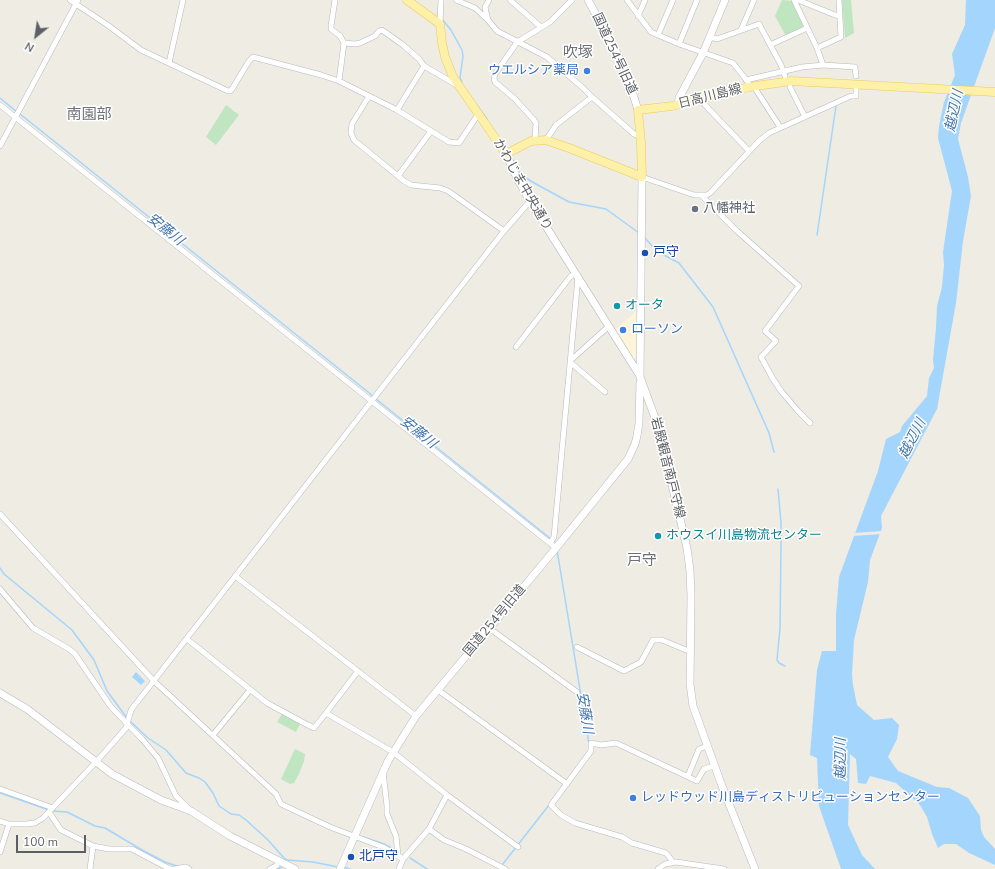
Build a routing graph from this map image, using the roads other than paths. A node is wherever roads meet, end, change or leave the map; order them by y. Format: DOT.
graph roads {
  1 [pos="70,0"];
  2 [pos="183,0"];
  3 [pos="335,0"];
  4 [pos="407,0"];
  5 [pos="440,0"];
  6 [pos="456,0"];
  7 [pos="489,0"];
  8 [pos="510,0"];
  9 [pos="572,0"];
  10 [pos="588,0"];
  11 [pos="627,0"];
  12 [pos="645,0"];
  13 [pos="673,0"];
  14 [pos="697,0"];
  15 [pos="725,0"];
  16 [pos="754,0"];
  17 [pos="794,0"];
  18 [pos="798,0"];
  19 [pos="839,0"];
  20 [pos="77,2"];
  21 [pos="485,7"];
  22 [pos="476,9"];
  23 [pos="638,16"];
  24 [pos="840,16"];
  25 [pos="488,20"];
  26 [pos="440,24"];
  27 [pos="541,27"];
  28 [pos="807,28"];
  29 [pos="742,30"];
  30 [pos="658,35"];
  31 [pos="710,37"];
  32 [pos="518,41"];
  33 [pos="344,43"];
  34 [pos="679,44"];
  35 [pos="770,45"];
  36 [pos="817,48"];
  37 [pos="703,53"];
  38 [pos="169,63"];
  39 [pos="823,65"];
  40 [pos="424,66"];
  41 [pos="782,71"];
  42 [pos="785,76"];
  43 [pos="856,76"];
  44 [pos="339,81"];
  45 [pos="458,84"];
  46 [pos="750,86"];
  47 [pos="790,87"];
  48 [pos="856,89"];
  49 [pos="995,92"];
  50 [pos="369,96"];
  51 [pos="592,97"];
  52 [pos="702,99"];
  53 [pos="0,105"];
  54 [pos="678,105"];
  55 [pos="397,110"];
  56 [pos="638,110"];
  57 [pos="479,113"];
  58 [pos="15,117"];
  59 [pos="805,117"];
  60 [pos="780,127"];
  61 [pos="431,131"];
  62 [pos="641,136"];
  63 [pos="535,140"];
  64 [pos="546,140"];
  65 [pos="0,146"];
  66 [pos="749,152"];
  67 [pos="506,154"];
  68 [pos="398,176"];
  69 [pos="642,177"];
  70 [pos="702,196"];
  71 [pos="530,200"];
  72 [pos="504,231"];
  73 [pos="577,275"];
  74 [pos="609,326"];
  75 [pos="516,347"];
  76 [pos="571,361"];
  77 [pos="640,377"];
  78 [pos="605,392"];
  79 [pos="372,401"];
  80 [pos="810,423"];
  81 [pos="0,514"];
  82 [pos="550,544"];
  83 [pos="556,548"];
  84 [pos="236,576"];
  85 [pos="0,589"];
  86 [pos="489,628"];
  87 [pos="187,639"];
  88 [pos="577,647"];
  89 [pos="691,652"];
  90 [pos="358,672"];
  91 [pos="154,681"];
  92 [pos="250,690"];
  93 [pos="438,690"];
  94 [pos="577,692"];
  95 [pos="0,693"];
  96 [pos="326,713"];
  97 [pos="416,716"];
  98 [pos="128,724"];
  99 [pos="214,736"];
  100 [pos="707,746"];
  101 [pos="393,752"];
  102 [pos="96,762"];
  103 [pos="714,766"];
  104 [pos="383,771"];
  105 [pos="688,776"];
  106 [pos="567,784"];
  107 [pos="0,789"];
  108 [pos="447,795"];
  109 [pos="51,810"];
  110 [pos="191,811"];
  111 [pos="0,821"];
  112 [pos="9,824"];
  113 [pos="429,830"];
  114 [pos="354,837"];
  115 [pos="93,846"];
  116 [pos="518,847"];
  117 [pos="0,852"];
  118 [pos="398,855"];
  119 [pos="403,860"];
  120 [pos="279,862"];
  121 [pos="673,862"];
  122 [pos="341,866"];
  123 [pos="90,869"];
  124 [pos="171,869"];
  125 [pos="175,869"];
  126 [pos="188,869"];
  127 [pos="270,869"];
  128 [pos="295,869"];
  129 [pos="399,869"];
  130 [pos="505,869"];
  131 [pos="658,869"];
  132 [pos="724,869"];
  133 [pos="755,869"];
  1 -- 20 [label="street"];
  2 -- 38 [label="street"];
  3 -- 33 [label="street"];
  4 -- 26 [label="main road"];
  5 -- 26 [label="street"];
  6 -- 22 [label="street"];
  7 -- 21 [label="street"];
  8 -- 27 [label="street"];
  9 -- 27 [label="street"];
  10 -- 56 [label="street, 国道254号旧道"];
  11 -- 23 [label="street"];
  12 -- 23 [label="street"];
  13 -- 30 [label="street"];
  14 -- 34 [label="street"];
  15 -- 31 [label="street"];
  16 -- 29 [label="street"];
  17 -- 28 [label="street"];
  18 -- 24 [label="street"];
  19 -- 24 [label="street"];
  20 -- 38 [label="street"];
  20 -- 58 [label="street"];
  21 -- 22 [label="street"];
  21 -- 25 [label="street"];
  22 -- 25 [label="street"];
  23 -- 30 [label="street"];
  24 -- 36 [label="street"];
  25 -- 32 [label="street"];
  26 -- 45 [label="main road, かわじま中央通り"];
  27 -- 32 [label="street"];
  28 -- 35 [label="street"];
  28 -- 36 [label="street"];
  29 -- 31 [label="street"];
  29 -- 35 [label="street"];
  30 -- 34 [label="street"];
  31 -- 37 [label="street"];
  32 -- 51 [label="street"];
  32 -- 63 [label="street"];
  33 -- 40 [label="street"];
  33 -- 44 [label="street"];
  34 -- 37 [label="street"];
  35 -- 41 [label="street"];
  36 -- 39 [label="street"];
  37 -- 46 [label="street"];
  37 -- 54 [label="street"];
  38 -- 44 [label="street"];
  39 -- 41 [label="street"];
  39 -- 43 [label="street"];
  40 -- 45 [label="street"];
  40 -- 55 [label="street"];
  41 -- 42 [label="street"];
  41 -- 46 [label="street"];
  44 -- 50 [label="street"];
  45 -- 57 [label="main road, かわじま中央通り"];
  46 -- 49 [label="main road, 日高川島線"];
  46 -- 52 [label="main road, 日高川島線"];
  46 -- 60 [label="street"];
  47 -- 59 [label="street"];
  48 -- 59 [label="street"];
  50 -- 55 [label="street"];
  50 -- 68 [label="street"];
  51 -- 62 [label="street"];
  51 -- 64 [label="street"];
  52 -- 54 [label="main road, 日高川島線"];
  52 -- 66 [label="street"];
  53 -- 58 [label="street"];
  54 -- 56 [label="main road, 日高川島線"];
  55 -- 61 [label="street"];
  56 -- 62 [label="main road"];
  57 -- 61 [label="street"];
  57 -- 67 [label="main road, かわじま中央通り"];
  58 -- 65 [label="street"];
  58 -- 79 [label="street"];
  59 -- 60 [label="street"];
  60 -- 66 [label="street"];
  61 -- 68 [label="street"];
  62 -- 69 [label="main road"];
  63 -- 64 [label="main road"];
  63 -- 67 [label="main road"];
  64 -- 69 [label="main road"];
  66 -- 70 [label="street"];
  67 -- 71 [label="street, かわじま中央通り"];
  68 -- 72 [label="street"];
  69 -- 70 [label="street"];
  69 -- 77 [label="street, 岩殿観音南戸守線"];
  70 -- 80 [label="street"];
  71 -- 72 [label="street"];
  71 -- 73 [label="street, かわじま中央通り"];
  72 -- 79 [label="street"];
  73 -- 74 [label="street, かわじま中央通り"];
  73 -- 75 [label="street"];
  73 -- 76 [label="street"];
  74 -- 76 [label="street"];
  74 -- 77 [label="street, かわじま中央通り"];
  76 -- 78 [label="street"];
  76 -- 82 [label="street"];
  77 -- 83 [label="street, 国道254号旧道"];
  77 -- 89 [label="street, 岩殿観音南戸守線"];
  79 -- 82 [label="street"];
  79 -- 84 [label="street"];
  81 -- 91 [label="street"];
  82 -- 83 [label="street"];
  83 -- 86 [label="street, 国道254号旧道"];
  84 -- 87 [label="street"];
  84 -- 90 [label="street"];
  85 -- 98 [label="street"];
  86 -- 93 [label="street, 国道254号旧道"];
  86 -- 94 [label="street"];
  87 -- 91 [label="street"];
  87 -- 92 [label="street"];
  88 -- 89 [label="street"];
  89 -- 100 [label="street, 岩殿観音南戸守線"];
  90 -- 96 [label="street"];
  90 -- 97 [label="street"];
  91 -- 98 [label="street"];
  91 -- 99 [label="street"];
  92 -- 96 [label="street"];
  92 -- 99 [label="street"];
  93 -- 97 [label="street, 国道254号旧道"];
  93 -- 106 [label="street"];
  95 -- 102 [label="street"];
  96 -- 101 [label="street"];
  97 -- 101 [label="street, 国道254号旧道"];
  98 -- 102 [label="street"];
  98 -- 110 [label="street"];
  99 -- 114 [label="street"];
  100 -- 103 [label="street, 岩殿観音南戸守線"];
  100 -- 105 [label="street"];
  101 -- 104 [label="street, 国道254号旧道"];
  101 -- 108 [label="street"];
  102 -- 109 [label="street"];
  102 -- 110 [label="street"];
  103 -- 105 [label="street"];
  103 -- 133 [label="street, 岩殿観音南戸守線"];
  104 -- 114 [label="street, 国道254号旧道"];
  104 -- 118 [label="street"];
  105 -- 106 [label="street"];
  106 -- 121 [label="street"];
  107 -- 109 [label="street"];
  108 -- 113 [label="street"];
  108 -- 116 [label="street"];
  109 -- 112 [label="street"];
  109 -- 115 [label="street"];
  110 -- 120 [label="street"];
  111 -- 112 [label="street"];
  112 -- 117 [label="street"];
  113 -- 119 [label="street"];
  113 -- 130 [label="street"];
  114 -- 118 [label="street"];
  114 -- 122 [label="street, 国道254号旧道"];
  115 -- 123 [label="street"];
  115 -- 124 [label="street"];
  118 -- 119 [label="street"];
  119 -- 129 [label="street"];
  120 -- 127 [label="street"];
  120 -- 128 [label="street"];
  121 -- 131 [label="street"];
  121 -- 132 [label="street"];
  125 -- 126 [label="street"];
}
